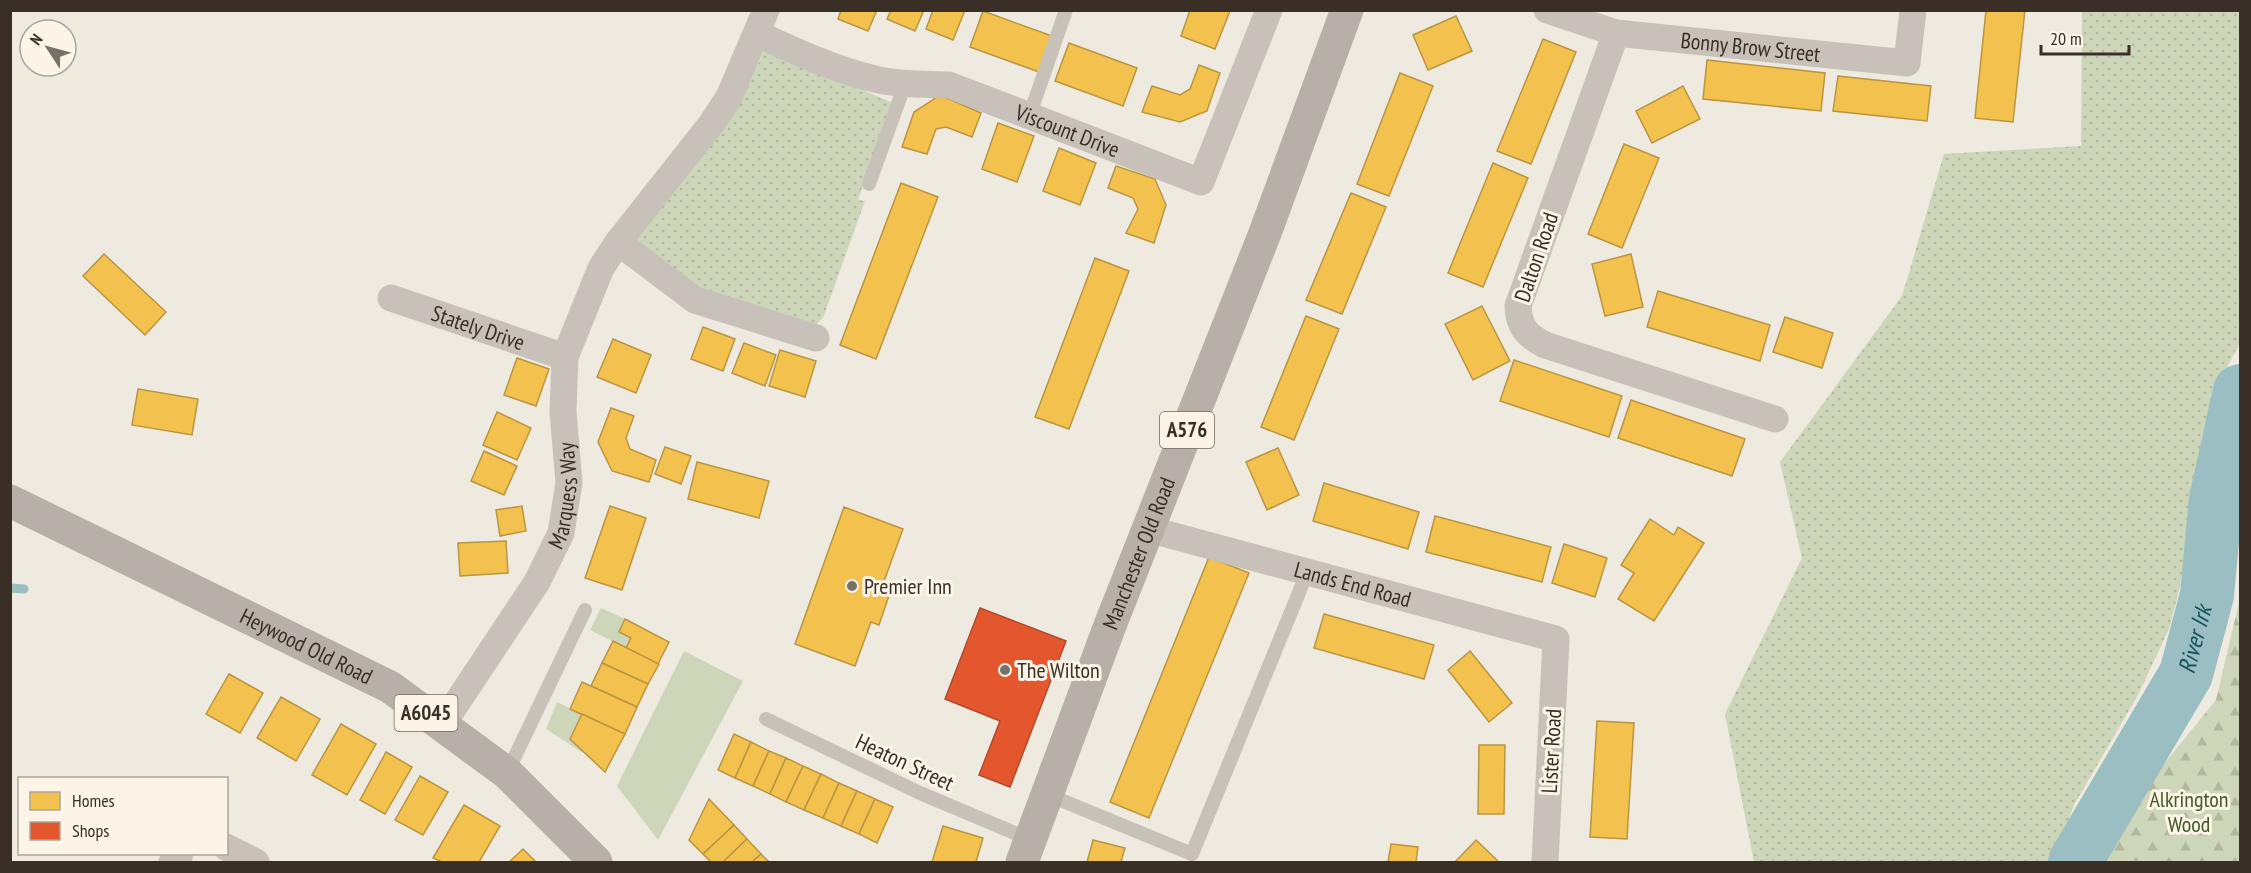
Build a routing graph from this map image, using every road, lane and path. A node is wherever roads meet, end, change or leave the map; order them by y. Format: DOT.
graph roads {
  1 [pos="1066,10"];
  2 [pos="1269,10"];
  3 [pos="1347,10"];
  4 [pos="1547,10"];
  5 [pos="1913,10"];
  6 [pos="1584,16"];
  7 [pos="762,22"];
  8 [pos="1616,33"];
  9 [pos="905,84"];
  10 [pos="1030,114"];
  11 [pos="869,184"];
  12 [pos="618,242"];
  13 [pos="391,298"];
  14 [pos="816,338"];
  15 [pos="565,357"];
  16 [pos="1775,419"];
  17 [pos="10,501"];
  18 [pos="1148,530"];
  19 [pos="1307,573"];
  20 [pos="585,610"];
  21 [pos="1556,639"];
  22 [pos="765,719"];
  23 [pos="442,725"];
  24 [pos="507,772"];
  25 [pos="1046,794"];
  26 [pos="228,848"];
  27 [pos="1025,851"];
  28 [pos="256,862"];
  29 [pos="596,862"];
  30 [pos="1545,862"];
  1 -- 10 [label="lane"];
  2 -- 10 [label="street, Viscount Drive"];
  3 -- 18 [label="main road, Manchester Old Road / A576"];
  4 -- 6 [label="street, Bonny Brow Street"];
  5 -- 8 [label="street, Bonny Brow Street"];
  6 -- 8 [label="street, Bonny Brow Street"];
  7 -- 9 [label="street, Viscount Drive"];
  7 -- 12 [label="street, Marquess Way"];
  8 -- 16 [label="street, Dalton Road"];
  9 -- 10 [label="street, Viscount Drive"];
  9 -- 11 [label="lane"];
  12 -- 14 [label="street"];
  12 -- 15 [label="street, Marquess Way"];
  13 -- 15 [label="street, Stately Drive"];
  15 -- 23 [label="street, Marquess Way"];
  17 -- 23 [label="main road, Heywood Old Road / A6045"];
  18 -- 19 [label="street, Lands End Road"];
  18 -- 25 [label="main road, Manchester Old Road / A576"];
  19 -- 21 [label="street, Lands End Road"];
  19 -- 25 [label="lane"];
  20 -- 24 [label="lane"];
  21 -- 30 [label="street, Lister Road"];
  22 -- 27 [label="lane, Heaton Street"];
  23 -- 24 [label="main road, Heywood Old Road / A6045"];
  24 -- 29 [label="main road, Heywood Old Road / A6045"];
  25 -- 27 [label="main road, Manchester Old Road / A576"];
  26 -- 28 [label="street"];
}
